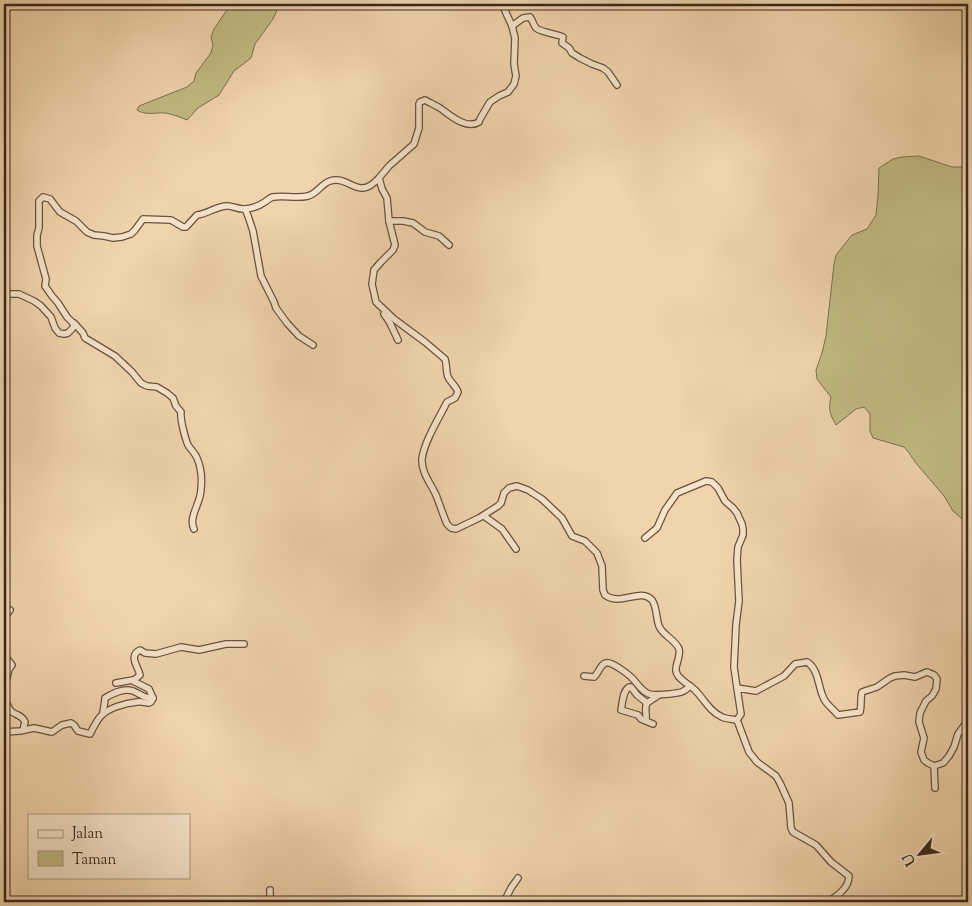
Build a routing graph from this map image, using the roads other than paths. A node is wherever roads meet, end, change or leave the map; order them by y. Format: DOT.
graph roads {
  1 [pos="502,4"];
  2 [pos="512,26"];
  3 [pos="617,85"];
  4 [pos="379,178"];
  5 [pos="245,209"];
  6 [pos="389,221"];
  7 [pos="449,245"];
  8 [pos="4,294"];
  9 [pos="376,302"];
  10 [pos="73,323"];
  11 [pos="398,340"];
  12 [pos="313,345"];
  13 [pos="518,486"];
  14 [pos="522,494"];
  15 [pos="484,516"];
  16 [pos="194,529"];
  17 [pos="645,538"];
  18 [pos="516,549"];
  19 [pos="10,610"];
  20 [pos="4,618"];
  21 [pos="244,644"];
  22 [pos="4,655"];
  23 [pos="584,676"];
  24 [pos="133,680"];
  25 [pos="4,682"];
  26 [pos="116,683"];
  27 [pos="690,686"];
  28 [pos="738,688"];
  29 [pos="659,695"];
  30 [pos="4,697"];
  31 [pos="153,698"];
  32 [pos="647,703"];
  33 [pos="103,714"];
  34 [pos="646,720"];
  35 [pos="737,720"];
  36 [pos="968,720"];
  37 [pos="653,724"];
  38 [pos="23,730"];
  39 [pos="4,732"];
  40 [pos="934,766"];
  41 [pos="935,788"];
  42 [pos="518,878"];
  43 [pos="270,890"];
  44 [pos="270,902"];
  45 [pos="504,902"];
  46 [pos="828,902"];
  1 -- 2 [label="street"];
  2 -- 3 [label="street"];
  2 -- 4 [label="street"];
  4 -- 5 [label="street"];
  4 -- 6 [label="street"];
  5 -- 10 [label="street"];
  5 -- 12 [label="street"];
  6 -- 7 [label="street"];
  6 -- 9 [label="street"];
  8 -- 10 [label="street"];
  9 -- 11 [label="street"];
  9 -- 15 [label="street"];
  10 -- 16 [label="street"];
  13 -- 14 [label="street"];
  13 -- 15 [label="street"];
  13 -- 27 [label="street"];
  15 -- 18 [label="street"];
  17 -- 28 [label="street"];
  19 -- 20 [label="street"];
  21 -- 24 [label="street"];
  22 -- 25 [label="street"];
  23 -- 29 [label="street"];
  24 -- 26 [label="street"];
  24 -- 31 [label="street"];
  27 -- 29 [label="street"];
  27 -- 35 [label="street"];
  28 -- 35 [label="street"];
  28 -- 40 [label="street"];
  29 -- 32 [label="street"];
  30 -- 38 [label="street"];
  31 -- 33 [label="street"];
  31 -- 33 [label="street"];
  32 -- 34 [label="street"];
  32 -- 34 [label="street"];
  33 -- 38 [label="street"];
  34 -- 37 [label="street"];
  35 -- 46 [label="street"];
  36 -- 40 [label="street"];
  38 -- 39 [label="street"];
  40 -- 41 [label="street"];
  42 -- 45 [label="street"];
  43 -- 44 [label="street"];
}
